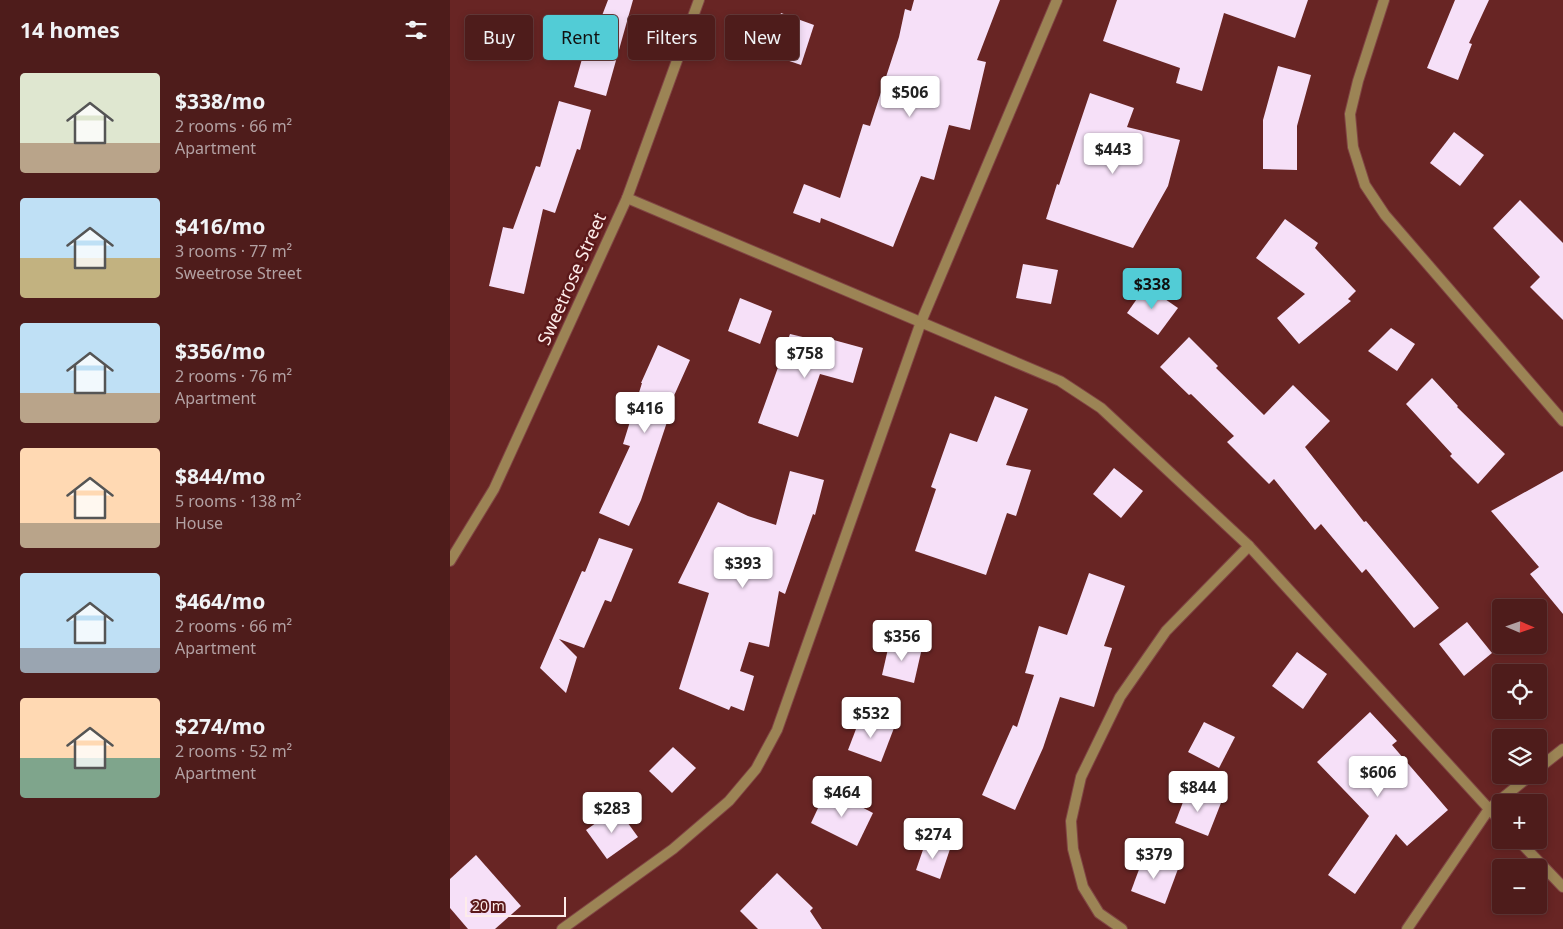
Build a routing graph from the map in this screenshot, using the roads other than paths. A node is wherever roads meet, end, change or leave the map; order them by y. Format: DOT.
graph roads {
  1 [pos="699,0"];
  2 [pos="1057,0"];
  3 [pos="1384,0"];
  4 [pos="627,198"];
  5 [pos="921,322"];
  6 [pos="1563,421"];
  7 [pos="1249,546"];
  8 [pos="450,561"];
  9 [pos="1563,748"];
  10 [pos="1547,761"];
  11 [pos="1520,784"];
  12 [pos="1489,809"];
  13 [pos="1492,812"];
  14 [pos="1527,849"];
  15 [pos="1563,887"];
  16 [pos="562,929"];
  17 [pos="1122,929"];
  18 [pos="1407,929"];
  1 -- 4 [label="street, Sweetrose Street"];
  2 -- 5 [label="street"];
  3 -- 6 [label="street"];
  4 -- 5 [label="street"];
  4 -- 8 [label="street, Sweetrose Street"];
  5 -- 7 [label="street"];
  5 -- 16 [label="street"];
  7 -- 12 [label="street"];
  7 -- 17 [label="street"];
  9 -- 10 [label="street"];
  11 -- 12 [label="street"];
  12 -- 13 [label="street"];
  12 -- 18 [label="street"];
  14 -- 15 [label="street"];
}
